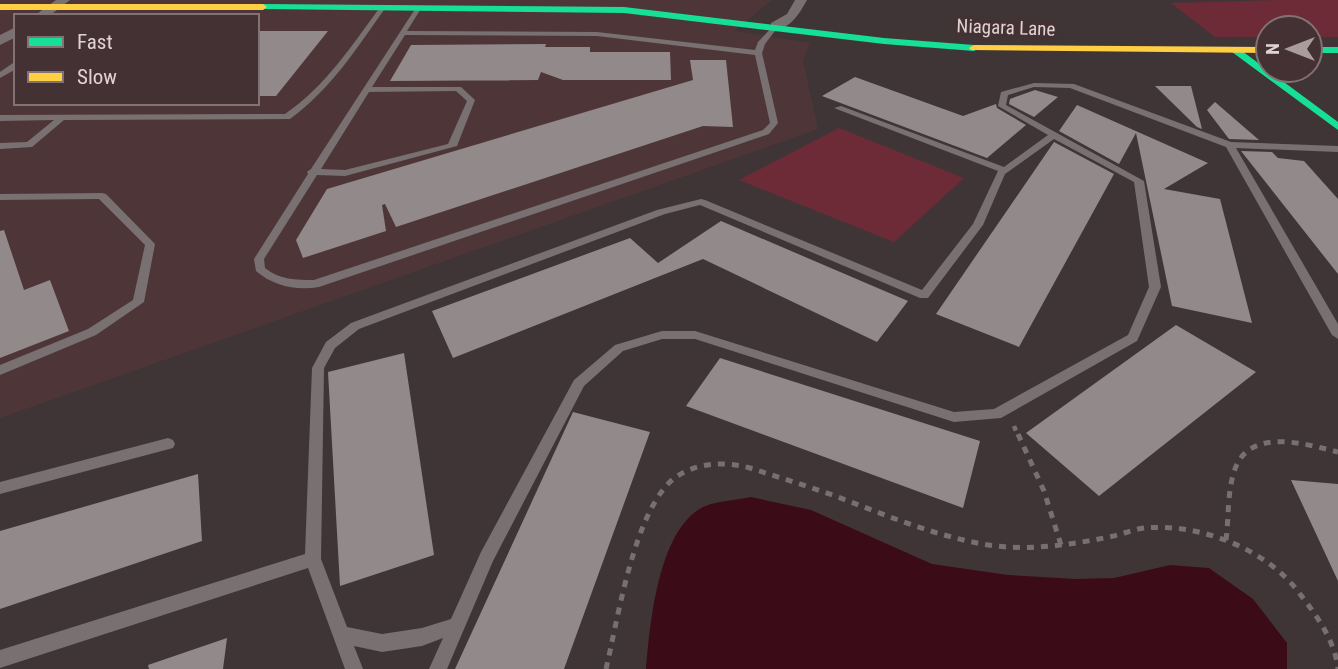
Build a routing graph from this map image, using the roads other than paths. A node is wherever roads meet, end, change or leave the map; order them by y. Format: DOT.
graph roads {
  1 [pos="801,0"];
  2 [pos="564,4"];
  3 [pos="408,5"];
  4 [pos="0,7"];
  5 [pos="383,7"];
  6 [pos="53,8"];
  7 [pos="776,26"];
  8 [pos="403,33"];
  9 [pos="1235,50"];
  10 [pos="1254,50"];
  11 [pos="758,54"];
  12 [pos="365,90"];
  13 [pos="838,108"];
  14 [pos="0,118"];
  15 [pos="61,119"];
  16 [pos="1338,127"];
  17 [pos="1054,135"];
  18 [pos="1230,145"];
  19 [pos="0,146"];
  20 [pos="1338,149"];
  21 [pos="1004,170"];
  22 [pos="312,172"];
  23 [pos="0,197"];
  24 [pos="1338,335"];
  25 [pos="0,370"];
  26 [pos="168,444"];
  27 [pos="0,488"];
  28 [pos="313,559"];
  29 [pos="457,625"];
  30 [pos="343,635"];
  31 [pos="0,659"];
  32 [pos="354,669"];
  33 [pos="438,669"];
  1 -- 7 [label="street"];
  2 -- 3 [label="street, Niagara Lane"];
  2 -- 7 [label="street, Niagara Lane"];
  3 -- 5 [label="street, Niagara Lane"];
  3 -- 8 [label="lane"];
  4 -- 6 [label="street, Niagara Lane"];
  5 -- 6 [label="street, Niagara Lane"];
  5 -- 15 [label="lane"];
  7 -- 9 [label="street, Niagara Lane"];
  7 -- 11 [label="lane"];
  8 -- 11 [label="lane"];
  8 -- 12 [label="lane"];
  9 -- 10 [label="street, Niagara Lane"];
  9 -- 16 [label="street"];
  11 -- 22 [label="lane"];
  12 -- 22 [label="lane"];
  12 -- 22 [label="lane"];
  13 -- 21 [label="lane"];
  14 -- 15 [label="lane"];
  15 -- 19 [label="lane"];
  17 -- 18 [label="lane"];
  17 -- 21 [label="lane"];
  17 -- 29 [label="lane"];
  18 -- 20 [label="lane"];
  18 -- 24 [label="lane"];
  21 -- 28 [label="lane"];
  23 -- 25 [label="lane"];
  26 -- 27 [label="lane"];
  28 -- 30 [label="lane"];
  28 -- 31 [label="lane"];
  29 -- 30 [label="lane"];
  29 -- 33 [label="lane"];
  30 -- 32 [label="lane"];
}
